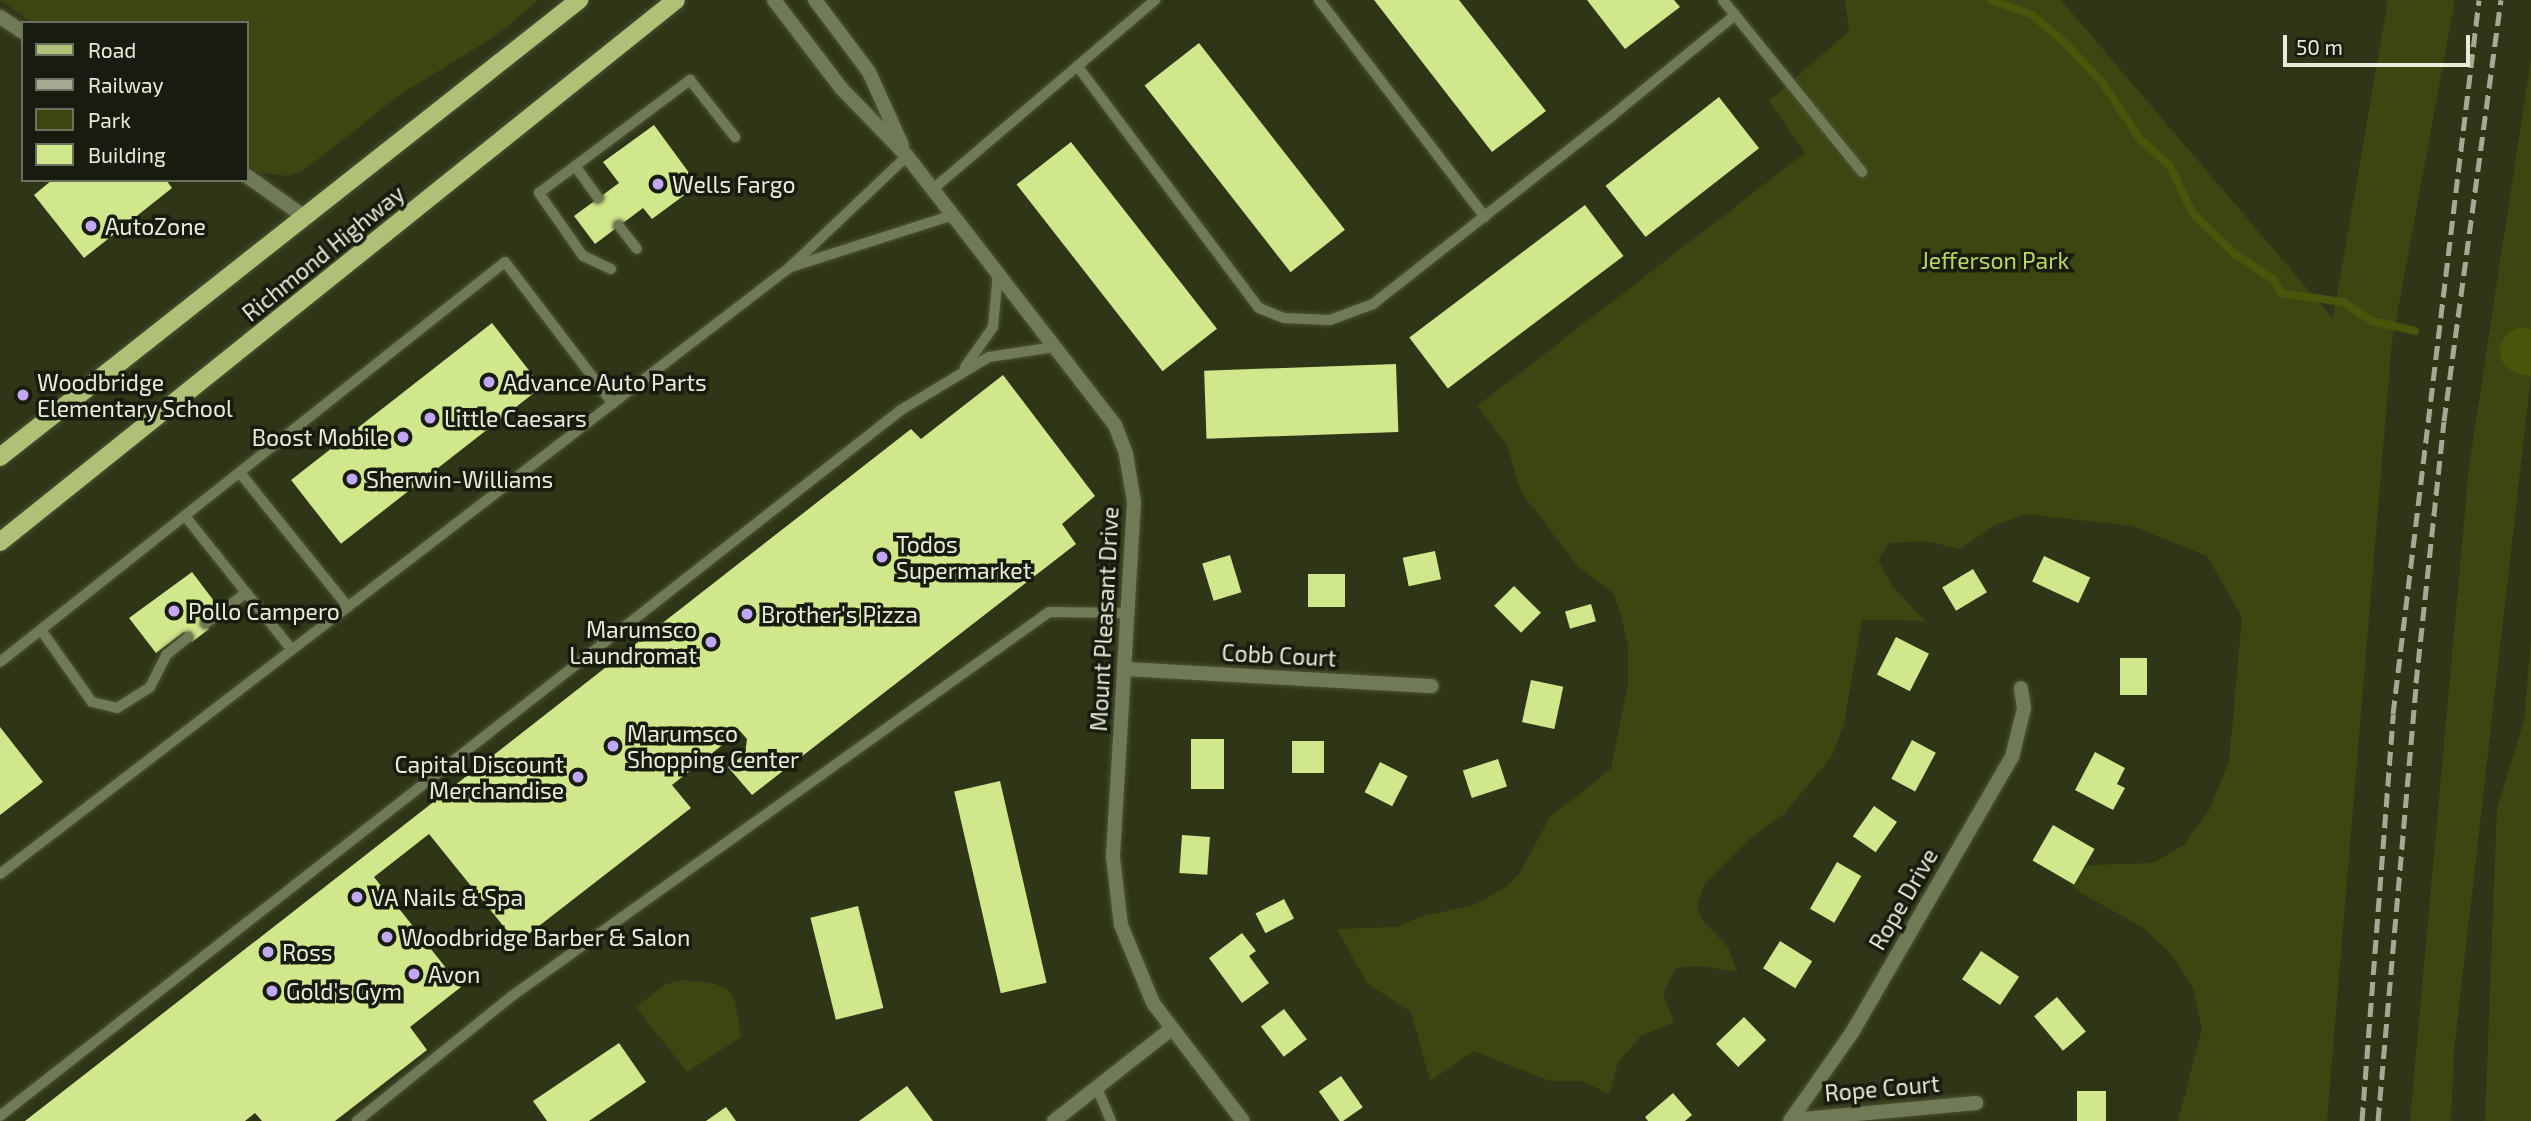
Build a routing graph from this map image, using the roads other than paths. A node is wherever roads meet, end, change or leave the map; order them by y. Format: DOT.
graph roads {
  1 [pos="579,0"];
  2 [pos="676,0"];
  3 [pos="774,0"];
  4 [pos="815,0"];
  5 [pos="1155,0"];
  6 [pos="1319,0"];
  7 [pos="1723,0"];
  8 [pos="1735,15"];
  9 [pos="0,17"];
  10 [pos="21,31"];
  11 [pos="1078,67"];
  12 [pos="735,137"];
  13 [pos="907,156"];
  14 [pos="575,166"];
  15 [pos="1862,172"];
  16 [pos="248,177"];
  17 [pos="933,189"];
  18 [pos="598,198"];
  19 [pos="953,215"];
  20 [pos="1485,217"];
  21 [pos="306,218"];
  22 [pos="619,226"];
  23 [pos="637,249"];
  24 [pos="789,268"];
  25 [pos="611,269"];
  26 [pos="998,274"];
  27 [pos="1054,347"];
  28 [pos="964,369"];
  29 [pos="613,404"];
  30 [pos="0,457"];
  31 [pos="240,473"];
  32 [pos="185,516"];
  33 [pos="0,542"];
  34 [pos="246,593"];
  35 [pos="348,607"];
  36 [pos="1127,613"];
  37 [pos="205,623"];
  38 [pos="41,630"];
  39 [pos="188,636"];
  40 [pos="292,650"];
  41 [pos="0,663"];
  42 [pos="1124,669"];
  43 [pos="1432,686"];
  44 [pos="2021,688"];
  45 [pos="0,874"];
  46 [pos="1170,1030"];
  47 [pos="1097,1087"];
  48 [pos="1976,1102"];
  49 [pos="0,1116"];
  50 [pos="1791,1120"];
  51 [pos="357,1121"];
  52 [pos="1054,1121"];
  53 [pos="1111,1121"];
  54 [pos="1243,1121"];
  1 -- 21 [label="main road, Richmond Highway"];
  2 -- 33 [label="main road, Richmond Highway"];
  3 -- 13 [label="street, Mount Pleasant Drive"];
  4 -- 13 [label="street, Mount Pleasant Drive"];
  5 -- 11 [label="lane"];
  6 -- 20 [label="lane"];
  7 -- 8 [label="lane"];
  8 -- 15 [label="lane"];
  8 -- 20 [label="lane"];
  9 -- 10 [label="street"];
  11 -- 17 [label="lane"];
  11 -- 20 [label="lane"];
  12 -- 14 [label="lane"];
  13 -- 17 [label="street, Mount Pleasant Drive"];
  13 -- 24 [label="lane"];
  14 -- 18 [label="lane"];
  14 -- 25 [label="lane"];
  16 -- 21 [label="street"];
  17 -- 19 [label="street, Mount Pleasant Drive"];
  19 -- 24 [label="lane"];
  19 -- 26 [label="street, Mount Pleasant Drive"];
  21 -- 30 [label="main road, Richmond Highway"];
  22 -- 23 [label="lane"];
  24 -- 29 [label="lane"];
  26 -- 27 [label="street, Mount Pleasant Drive"];
  26 -- 28 [label="lane"];
  27 -- 28 [label="lane"];
  27 -- 36 [label="street, Mount Pleasant Drive"];
  28 -- 49 [label="lane"];
  29 -- 31 [label="lane"];
  29 -- 35 [label="lane"];
  31 -- 32 [label="lane"];
  31 -- 35 [label="lane"];
  32 -- 34 [label="lane"];
  32 -- 38 [label="lane"];
  34 -- 37 [label="lane"];
  34 -- 40 [label="lane"];
  35 -- 40 [label="lane"];
  36 -- 42 [label="street, Mount Pleasant Drive"];
  36 -- 51 [label="lane"];
  38 -- 39 [label="lane"];
  38 -- 41 [label="lane"];
  40 -- 45 [label="lane"];
  42 -- 43 [label="street, Cobb Court"];
  42 -- 46 [label="street, Mount Pleasant Drive"];
  44 -- 50 [label="street, Rope Drive"];
  46 -- 47 [label="street"];
  46 -- 54 [label="street, Mount Pleasant Drive"];
  47 -- 52 [label="street"];
  47 -- 53 [label="lane"];
  48 -- 50 [label="street, Rope Court"];
}
